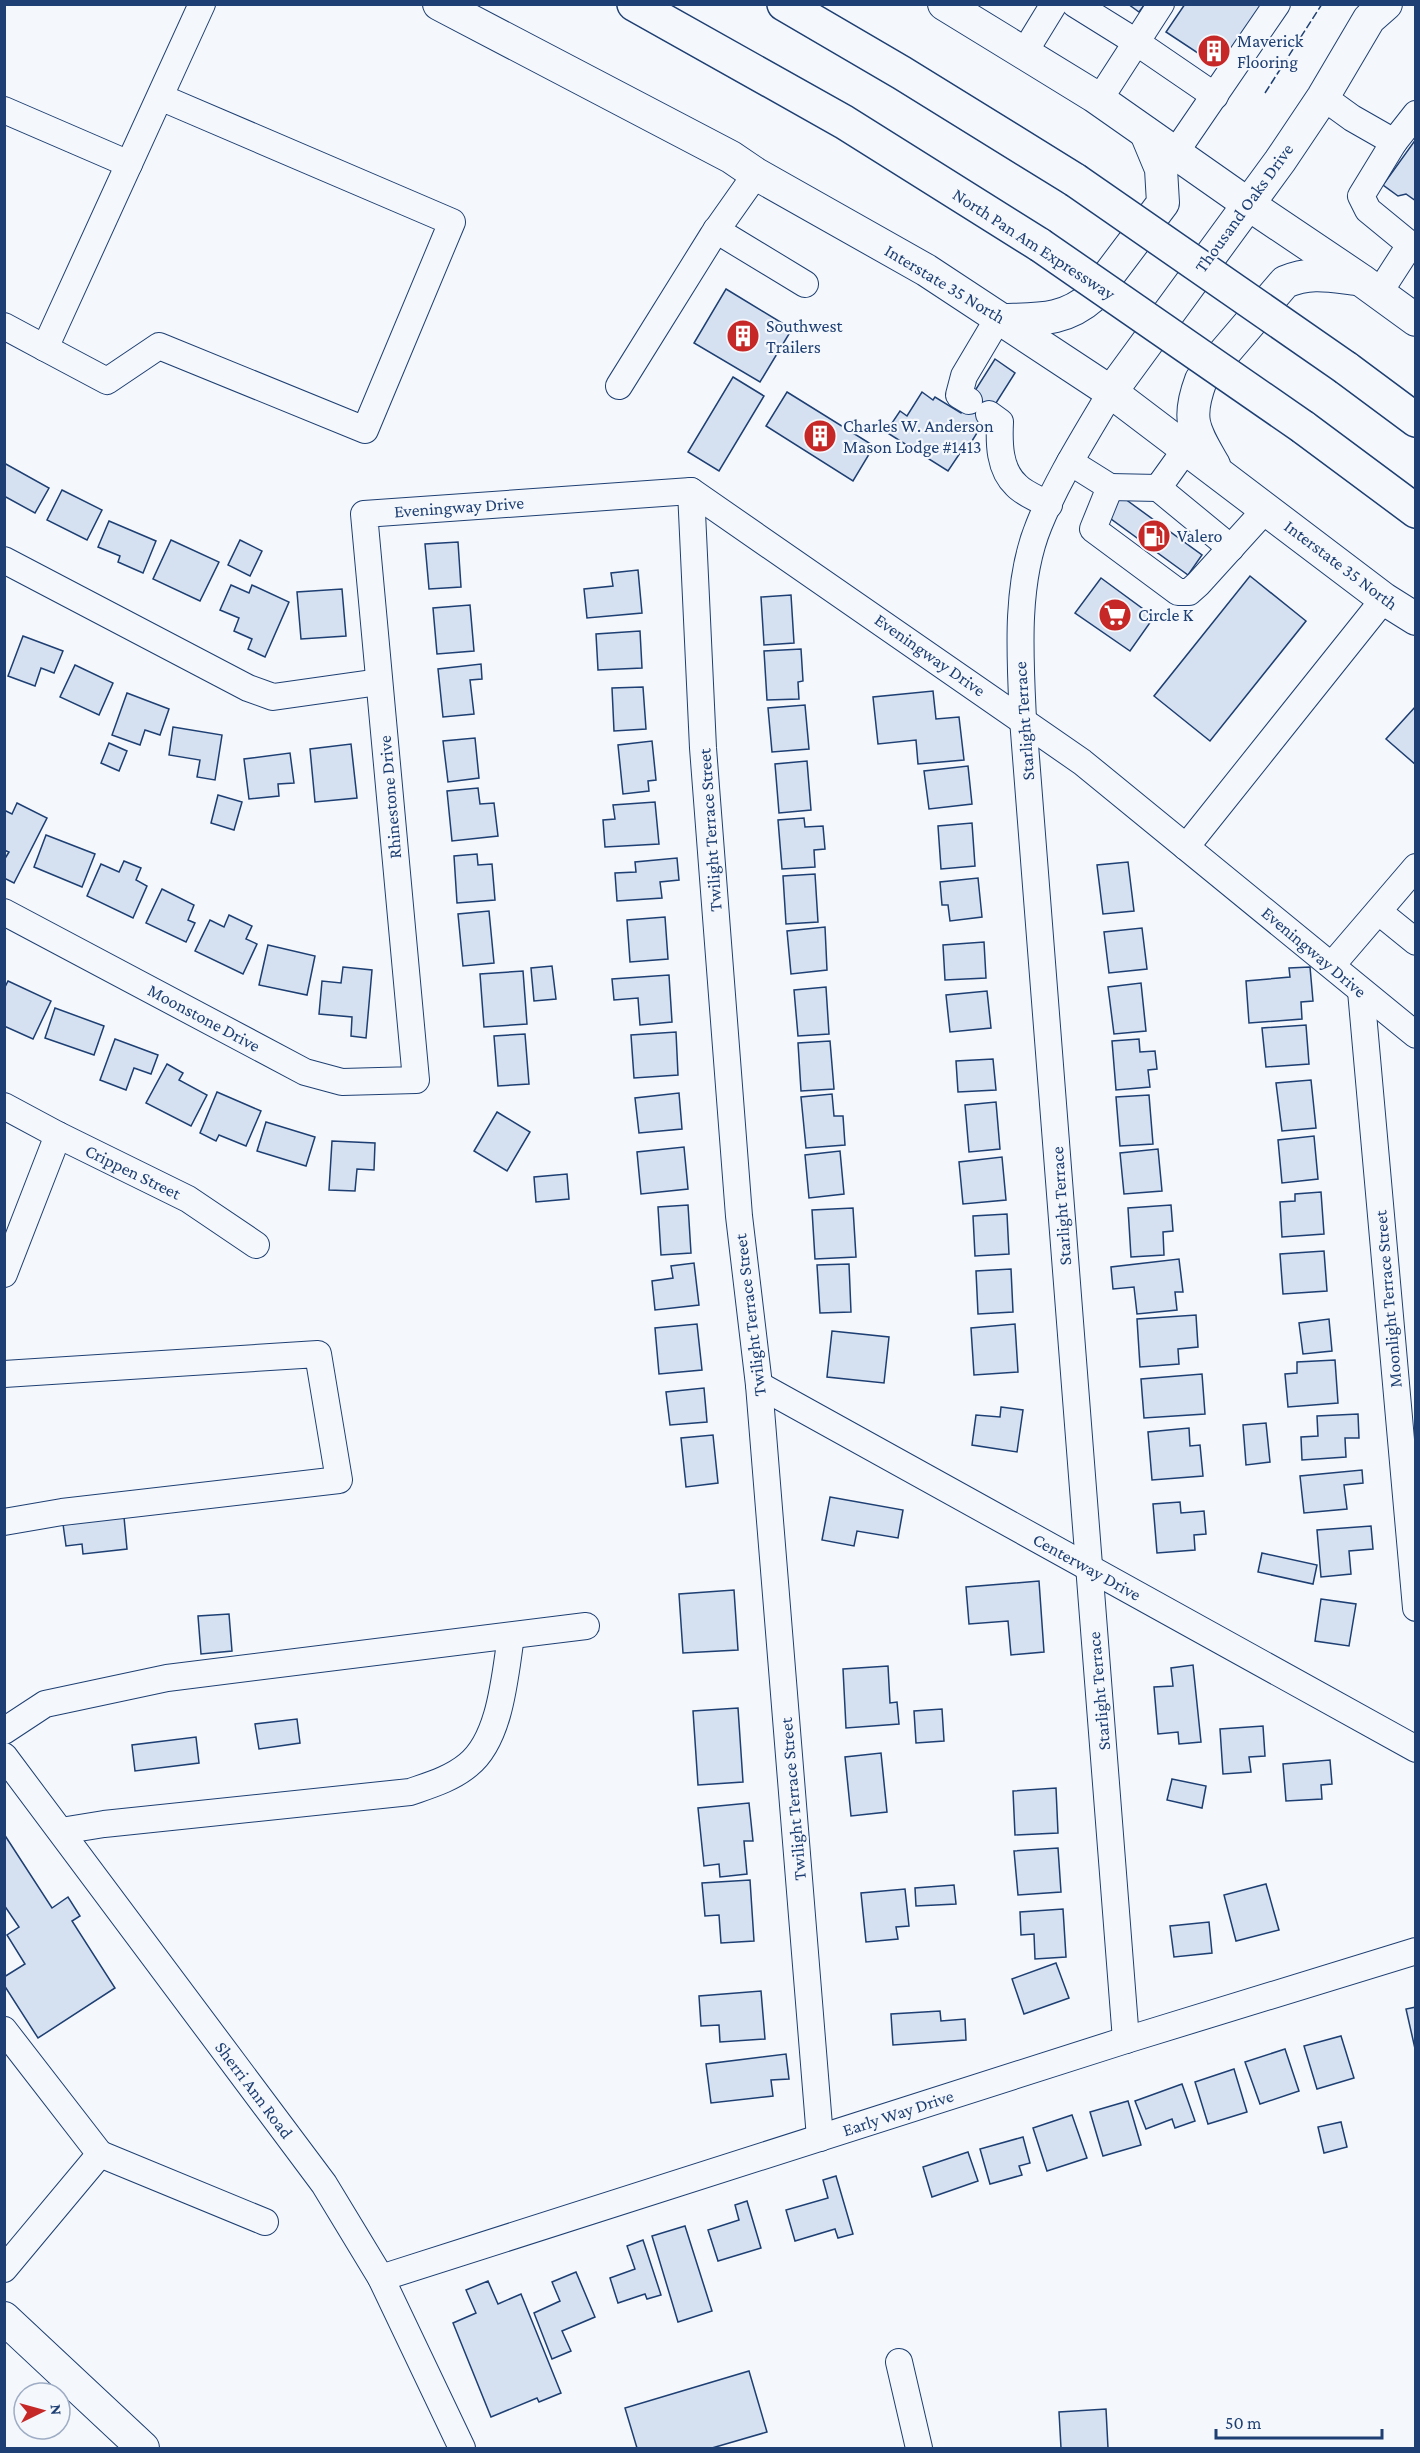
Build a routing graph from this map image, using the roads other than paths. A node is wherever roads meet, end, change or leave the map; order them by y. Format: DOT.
graph roads {
  1 [pos="202,4"];
  2 [pos="439,4"];
  3 [pos="634,4"];
  4 [pos="784,4"];
  5 [pos="944,4"];
  6 [pos="1161,4"];
  7 [pos="1277,4"];
  8 [pos="1056,5"];
  9 [pos="1375,9"];
  10 [pos="1136,42"];
  11 [pos="1024,53"];
  12 [pos="1215,96"];
  13 [pos="160,97"];
  14 [pos="1323,97"];
  15 [pos="1099,100"];
  16 [pos="4,110"];
  17 [pos="1416,114"];
  18 [pos="1146,133"];
  19 [pos="1394,142"];
  20 [pos="1175,153"];
  21 [pos="129,164"];
  22 [pos="756,174"];
  23 [pos="1248,204"];
  24 [pos="716,230"];
  25 [pos="805,284"];
  26 [pos="1370,286"];
  27 [pos="1002,318"];
  28 [pos="1416,320"];
  29 [pos="4,326"];
  30 [pos="45,348"];
  31 [pos="619,386"];
  32 [pos="1111,392"];
  33 [pos="1416,420"];
  34 [pos="1186,448"];
  35 [pos="1070,462"];
  36 [pos="1218,473"];
  37 [pos="1110,487"];
  38 [pos="1158,488"];
  39 [pos="691,491"];
  40 [pos="1049,505"];
  41 [pos="1266,509"];
  42 [pos="1416,512"];
  43 [pos="364,514"];
  44 [pos="1231,548"];
  45 [pos="4,560"];
  46 [pos="1384,599"];
  47 [pos="1416,619"];
  48 [pos="379,682"];
  49 [pos="1023,719"];
  50 [pos="1186,847"];
  51 [pos="1416,867"];
  52 [pos="4,912"];
  53 [pos="1379,912"];
  54 [pos="1416,942"];
  55 [pos="1332,965"];
  56 [pos="1361,991"];
  57 [pos="1416,1035"];
  58 [pos="416,1080"];
  59 [pos="4,1106"];
  60 [pos="57,1135"];
  61 [pos="256,1245"];
  62 [pos="4,1274"];
  63 [pos="4,1374"];
  64 [pos="759,1385"];
  65 [pos="4,1522"];
  66 [pos="1089,1568"];
  67 [pos="1416,1608"];
  68 [pos="586,1626"];
  69 [pos="511,1636"];
  70 [pos="4,1731"];
  71 [pos="1416,1749"];
  72 [pos="4,1756"];
  73 [pos="61,1831"];
  74 [pos="1416,1951"];
  75 [pos="4,2030"];
  76 [pos="1126,2040"];
  77 [pos="820,2138"];
  78 [pos="100,2154"];
  79 [pos="265,2223"];
  80 [pos="4,2269"];
  81 [pos="381,2278"];
  82 [pos="4,2318"];
  83 [pos="899,2361"];
  84 [pos="143,2448"];
  85 [pos="462,2448"];
  86 [pos="919,2448"];
  1 -- 13 [label="street"];
  2 -- 22 [label="main road, Interstate 35 North"];
  3 -- 42 [label="highway, North Pan Am Expressway, bridge"];
  4 -- 33 [label="highway, bridge"];
  5 -- 11 [label="main road"];
  6 -- 10 [label="street"];
  7 -- 12 [label="street"];
  8 -- 10 [label="street"];
  8 -- 11 [label="street"];
  9 -- 14 [label="main road, Thousand Oaks Drive"];
  10 -- 12 [label="street"];
  10 -- 15 [label="street"];
  11 -- 15 [label="main road"];
  12 -- 20 [label="street"];
  13 -- 21 [label="street"];
  13 -- 30 [label="street"];
  14 -- 19 [label="street"];
  14 -- 23 [label="main road, Thousand Oaks Drive"];
  15 -- 18 [label="main road"];
  16 -- 21 [label="street"];
  17 -- 19 [label="street"];
  18 -- 20 [label="main road"];
  18 -- 27 [label="main road"];
  19 -- 26 [label="street"];
  20 -- 23 [label="main road"];
  21 -- 30 [label="street"];
  22 -- 24 [label="street"];
  22 -- 27 [label="main road, Interstate 35 North"];
  23 -- 26 [label="main road"];
  23 -- 32 [label="main road, Thousand Oaks Drive"];
  24 -- 25 [label="street"];
  24 -- 31 [label="street"];
  26 -- 28 [label="main road"];
  26 -- 36 [label="main road"];
  27 -- 32 [label="main road, Interstate 35 North"];
  27 -- 40 [label="street"];
  29 -- 30 [label="street"];
  32 -- 34 [label="main road, Interstate 35 North"];
  32 -- 35 [label="street, Starlight Terrace"];
  34 -- 36 [label="main road, Interstate 35 North"];
  34 -- 38 [label="street"];
  35 -- 37 [label="street"];
  35 -- 40 [label="street, Starlight Terrace"];
  36 -- 41 [label="main road, Interstate 35 North"];
  37 -- 38 [label="street"];
  37 -- 44 [label="street"];
  38 -- 44 [label="street"];
  39 -- 43 [label="street, Eveningway Drive"];
  39 -- 49 [label="street, Eveningway Drive"];
  39 -- 64 [label="street, Twilight Terrace Street"];
  40 -- 49 [label="street, Starlight Terrace"];
  41 -- 44 [label="street"];
  41 -- 46 [label="main road, Interstate 35 North"];
  43 -- 48 [label="street, Rhinestone Drive"];
  45 -- 48 [label="street"];
  46 -- 47 [label="main road, Interstate 35 North"];
  46 -- 50 [label="street"];
  48 -- 58 [label="street, Rhinestone Drive"];
  49 -- 50 [label="street, Eveningway Drive"];
  49 -- 66 [label="street, Starlight Terrace"];
  50 -- 55 [label="street, Eveningway Drive"];
  51 -- 53 [label="street"];
  52 -- 58 [label="street, Moonstone Drive"];
  53 -- 54 [label="street"];
  53 -- 55 [label="street"];
  55 -- 56 [label="street, Eveningway Drive"];
  56 -- 57 [label="street, Eveningway Drive"];
  56 -- 67 [label="street, Moonlight Terrace Street"];
  59 -- 60 [label="street, Crippen Street"];
  60 -- 61 [label="street, Crippen Street"];
  60 -- 62 [label="street"];
  63 -- 65 [label="street"];
  64 -- 66 [label="street, Centerway Drive"];
  64 -- 77 [label="street, Twilight Terrace Street"];
  66 -- 71 [label="street, Centerway Drive"];
  66 -- 76 [label="street, Starlight Terrace"];
  68 -- 69 [label="street"];
  69 -- 70 [label="street"];
  69 -- 73 [label="street"];
  72 -- 73 [label="street, Sherri Ann Road"];
  73 -- 81 [label="street, Sherri Ann Road"];
  74 -- 76 [label="street, Early Way Drive"];
  75 -- 78 [label="street"];
  76 -- 77 [label="street, Early Way Drive"];
  77 -- 81 [label="street, Early Way Drive"];
  78 -- 79 [label="street"];
  78 -- 80 [label="street"];
  81 -- 85 [label="street, Sherri Ann Road"];
  82 -- 84 [label="main road"];
  83 -- 86 [label="street"];
}
